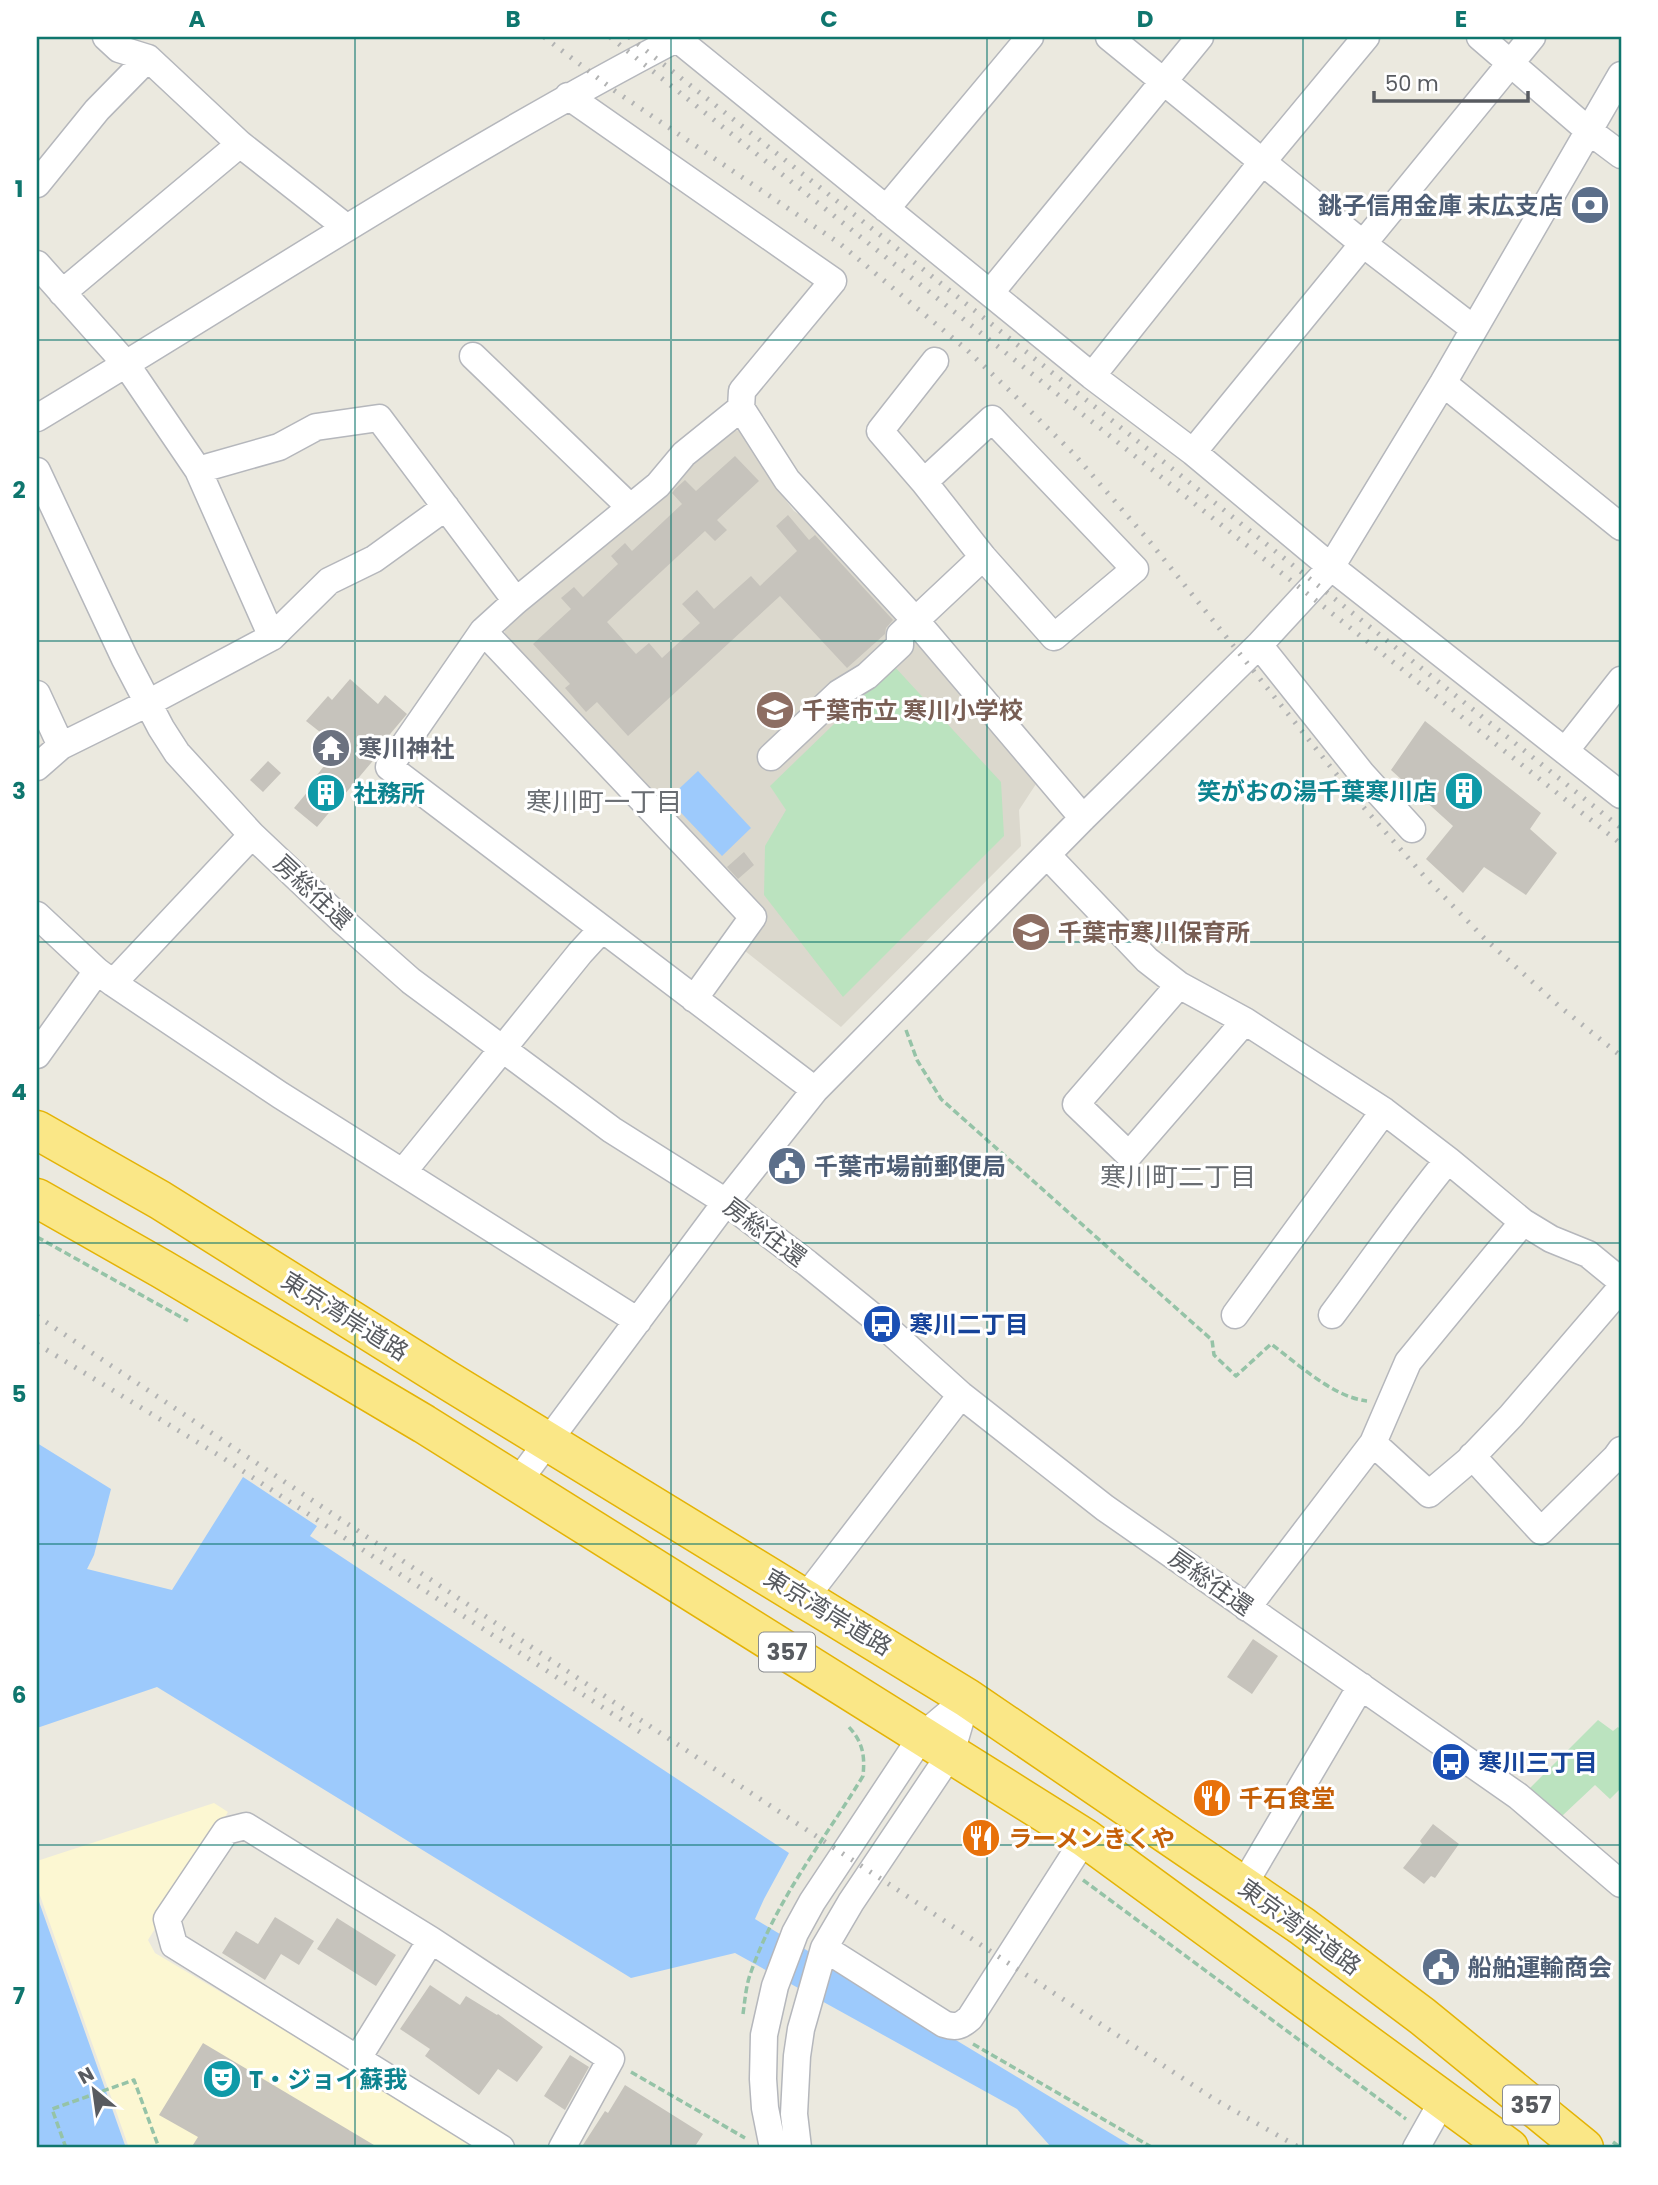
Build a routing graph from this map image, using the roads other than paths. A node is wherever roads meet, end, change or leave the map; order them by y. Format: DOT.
graph roads {
  1 [pos="106,37"];
  2 [pos="677,37"];
  3 [pos="1030,37"];
  4 [pos="1109,37"];
  5 [pos="1200,37"];
  6 [pos="1366,37"];
  7 [pos="1480,37"];
  8 [pos="1532,37"];
  9 [pos="148,58"];
  10 [pos="1511,62"];
  11 [pos="1621,75"];
  12 [pos="1164,81"];
  13 [pos="568,96"];
  14 [pos="1589,131"];
  15 [pos="240,144"];
  16 [pos="1621,155"];
  17 [pos="1263,161"];
  18 [pos="37,184"];
  19 [pos="886,209"];
  20 [pos="347,228"];
  21 [pos="1363,243"];
  22 [pos="37,264"];
  23 [pos="991,292"];
  24 [pos="62,293"];
  25 [pos="1474,329"];
  26 [pos="473,356"];
  27 [pos="935,361"];
  28 [pos="126,364"];
  29 [pos="1092,376"];
  30 [pos="1443,383"];
  31 [pos="741,408"];
  32 [pos="37,418"];
  33 [pos="1193,452"];
  34 [pos="198,470"];
  35 [pos="37,471"];
  36 [pos="924,482"];
  37 [pos="446,507"];
  38 [pos="630,507"];
  39 [pos="1621,527"];
  40 [pos="984,557"];
  41 [pos="1331,567"];
  42 [pos="516,601"];
  43 [pos="915,620"];
  44 [pos="483,631"];
  45 [pos="272,637"];
  46 [pos="1259,645"];
  47 [pos="1621,680"];
  48 [pos="37,694"];
  49 [pos="148,703"];
  50 [pos="61,746"];
  51 [pos="1565,751"];
  52 [pos="771,757"];
  53 [pos="37,767"];
  54 [pos="1621,795"];
  55 [pos="1083,818"];
  56 [pos="1412,829"];
  57 [pos="252,835"];
  58 [pos="1047,855"];
  59 [pos="37,915"];
  60 [pos="602,929"];
  61 [pos="105,977"];
  62 [pos="1179,985"];
  63 [pos="694,999"];
  64 [pos="1245,1021"];
  65 [pos="502,1049"];
  66 [pos="37,1055"];
  67 [pos="815,1090"];
  68 [pos="1384,1111"];
  69 [pos="37,1130"];
  70 [pos="1448,1160"];
  71 [pos="37,1172"];
  72 [pos="403,1172"];
  73 [pos="37,1198"];
  74 [pos="726,1202"];
  75 [pos="1523,1222"];
  76 [pos="1621,1281"];
  77 [pos="1621,1288"];
  78 [pos="1235,1315"];
  79 [pos="1332,1315"];
  80 [pos="638,1321"];
  81 [pos="961,1395"];
  82 [pos="424,1424"];
  83 [pos="548,1441"];
  84 [pos="1373,1443"];
  85 [pos="1621,1450"];
  86 [pos="1472,1457"];
  87 [pos="517,1483"];
  88 [pos="805,1598"];
  89 [pos="1247,1608"];
  90 [pos="1361,1686"];
  91 [pos="967,1698"];
  92 [pos="937,1744"];
  93 [pos="1085,1838"];
  94 [pos="1621,1884"];
  95 [pos="1243,1886"];
  96 [pos="431,1940"];
  97 [pos="824,1948"];
  98 [pos="358,2058"];
  99 [pos="1443,2100"];
  100 [pos="1416,2137"];
  101 [pos="501,2148"];
  102 [pos="562,2148"];
  103 [pos="773,2148"];
  104 [pos="798,2148"];
  105 [pos="1510,2148"];
  106 [pos="1584,2148"];
  1 -- 9 [label="street"];
  2 -- 13 [label="street"];
  2 -- 19 [label="street"];
  3 -- 19 [label="street"];
  4 -- 12 [label="street"];
  5 -- 12 [label="street"];
  6 -- 17 [label="street"];
  7 -- 10 [label="street"];
  8 -- 10 [label="street"];
  9 -- 15 [label="street"];
  9 -- 18 [label="street"];
  10 -- 14 [label="street"];
  10 -- 21 [label="street"];
  11 -- 14 [label="street"];
  12 -- 17 [label="street"];
  12 -- 23 [label="street"];
  13 -- 20 [label="street"];
  13 -- 31 [label="street"];
  14 -- 16 [label="street"];
  14 -- 25 [label="street"];
  15 -- 20 [label="street"];
  15 -- 24 [label="street"];
  17 -- 21 [label="street"];
  17 -- 29 [label="street"];
  19 -- 23 [label="street"];
  20 -- 28 [label="street"];
  21 -- 25 [label="street"];
  21 -- 33 [label="street"];
  22 -- 24 [label="street"];
  23 -- 29 [label="street"];
  24 -- 28 [label="street"];
  25 -- 30 [label="street"];
  26 -- 38 [label="street"];
  27 -- 36 [label="street"];
  28 -- 32 [label="street"];
  28 -- 34 [label="street"];
  29 -- 33 [label="street"];
  30 -- 39 [label="street"];
  30 -- 41 [label="street"];
  31 -- 38 [label="street"];
  31 -- 43 [label="street"];
  33 -- 41 [label="street"];
  34 -- 37 [label="street"];
  34 -- 45 [label="street"];
  35 -- 49 [label="street, 房総往還"];
  36 -- 40 [label="street"];
  36 -- 40 [label="street"];
  37 -- 42 [label="street"];
  37 -- 45 [label="street"];
  38 -- 42 [label="street"];
  40 -- 43 [label="street"];
  41 -- 46 [label="street"];
  41 -- 51 [label="street"];
  42 -- 44 [label="street"];
  43 -- 52 [label="street"];
  43 -- 55 [label="street"];
  44 -- 60 [label="street"];
  44 -- 63 [label="street"];
  45 -- 49 [label="street"];
  46 -- 55 [label="street"];
  46 -- 56 [label="street"];
  47 -- 51 [label="street"];
  48 -- 50 [label="street"];
  49 -- 50 [label="street"];
  49 -- 57 [label="street, 房総往還"];
  50 -- 53 [label="street"];
  51 -- 54 [label="street"];
  55 -- 58 [label="street"];
  57 -- 61 [label="street"];
  57 -- 65 [label="street, 房総往還"];
  58 -- 62 [label="street"];
  58 -- 67 [label="street"];
  59 -- 61 [label="street"];
  60 -- 63 [label="street"];
  60 -- 65 [label="street"];
  61 -- 66 [label="street"];
  61 -- 72 [label="street"];
  62 -- 64 [label="street"];
  62 -- 64 [label="street"];
  63 -- 67 [label="street"];
  64 -- 68 [label="street"];
  65 -- 72 [label="street"];
  65 -- 74 [label="street, 房総往還"];
  67 -- 74 [label="street"];
  68 -- 70 [label="street"];
  68 -- 78 [label="street"];
  69 -- 83 [label="highway, 東京湾岸道路 / 357"];
  70 -- 75 [label="street"];
  70 -- 79 [label="street"];
  71 -- 82 [label="highway"];
  72 -- 80 [label="street"];
  73 -- 82 [label="highway, 357"];
  74 -- 80 [label="street"];
  74 -- 81 [label="street, 房総往還"];
  75 -- 76 [label="street"];
  75 -- 84 [label="street"];
  77 -- 86 [label="street"];
  80 -- 83 [label="street"];
  81 -- 88 [label="street"];
  81 -- 89 [label="street, 房総往還"];
  82 -- 87 [label="highway, 357"];
  83 -- 87 [label="street"];
  83 -- 88 [label="highway, 東京湾岸道路 / 357"];
  84 -- 86 [label="street"];
  84 -- 89 [label="street"];
  85 -- 86 [label="street"];
  87 -- 92 [label="highway, 357"];
  88 -- 91 [label="highway, 東京湾岸道路 / 357"];
  89 -- 90 [label="street, 房総往還"];
  90 -- 94 [label="street, 房総往還"];
  90 -- 95 [label="street"];
  91 -- 92 [label="street"];
  91 -- 95 [label="highway, 東京湾岸道路 / 357"];
  92 -- 93 [label="highway, 357"];
  92 -- 97 [label="street"];
  92 -- 103 [label="street"];
  93 -- 97 [label="street"];
  93 -- 99 [label="highway, 357"];
  95 -- 106 [label="highway, 東京湾岸道路 / 357"];
  96 -- 98 [label="street"];
  96 -- 98 [label="street"];
  96 -- 102 [label="street"];
  97 -- 104 [label="street"];
  98 -- 101 [label="street"];
  99 -- 100 [label="street"];
  99 -- 105 [label="highway, 357"];
}
